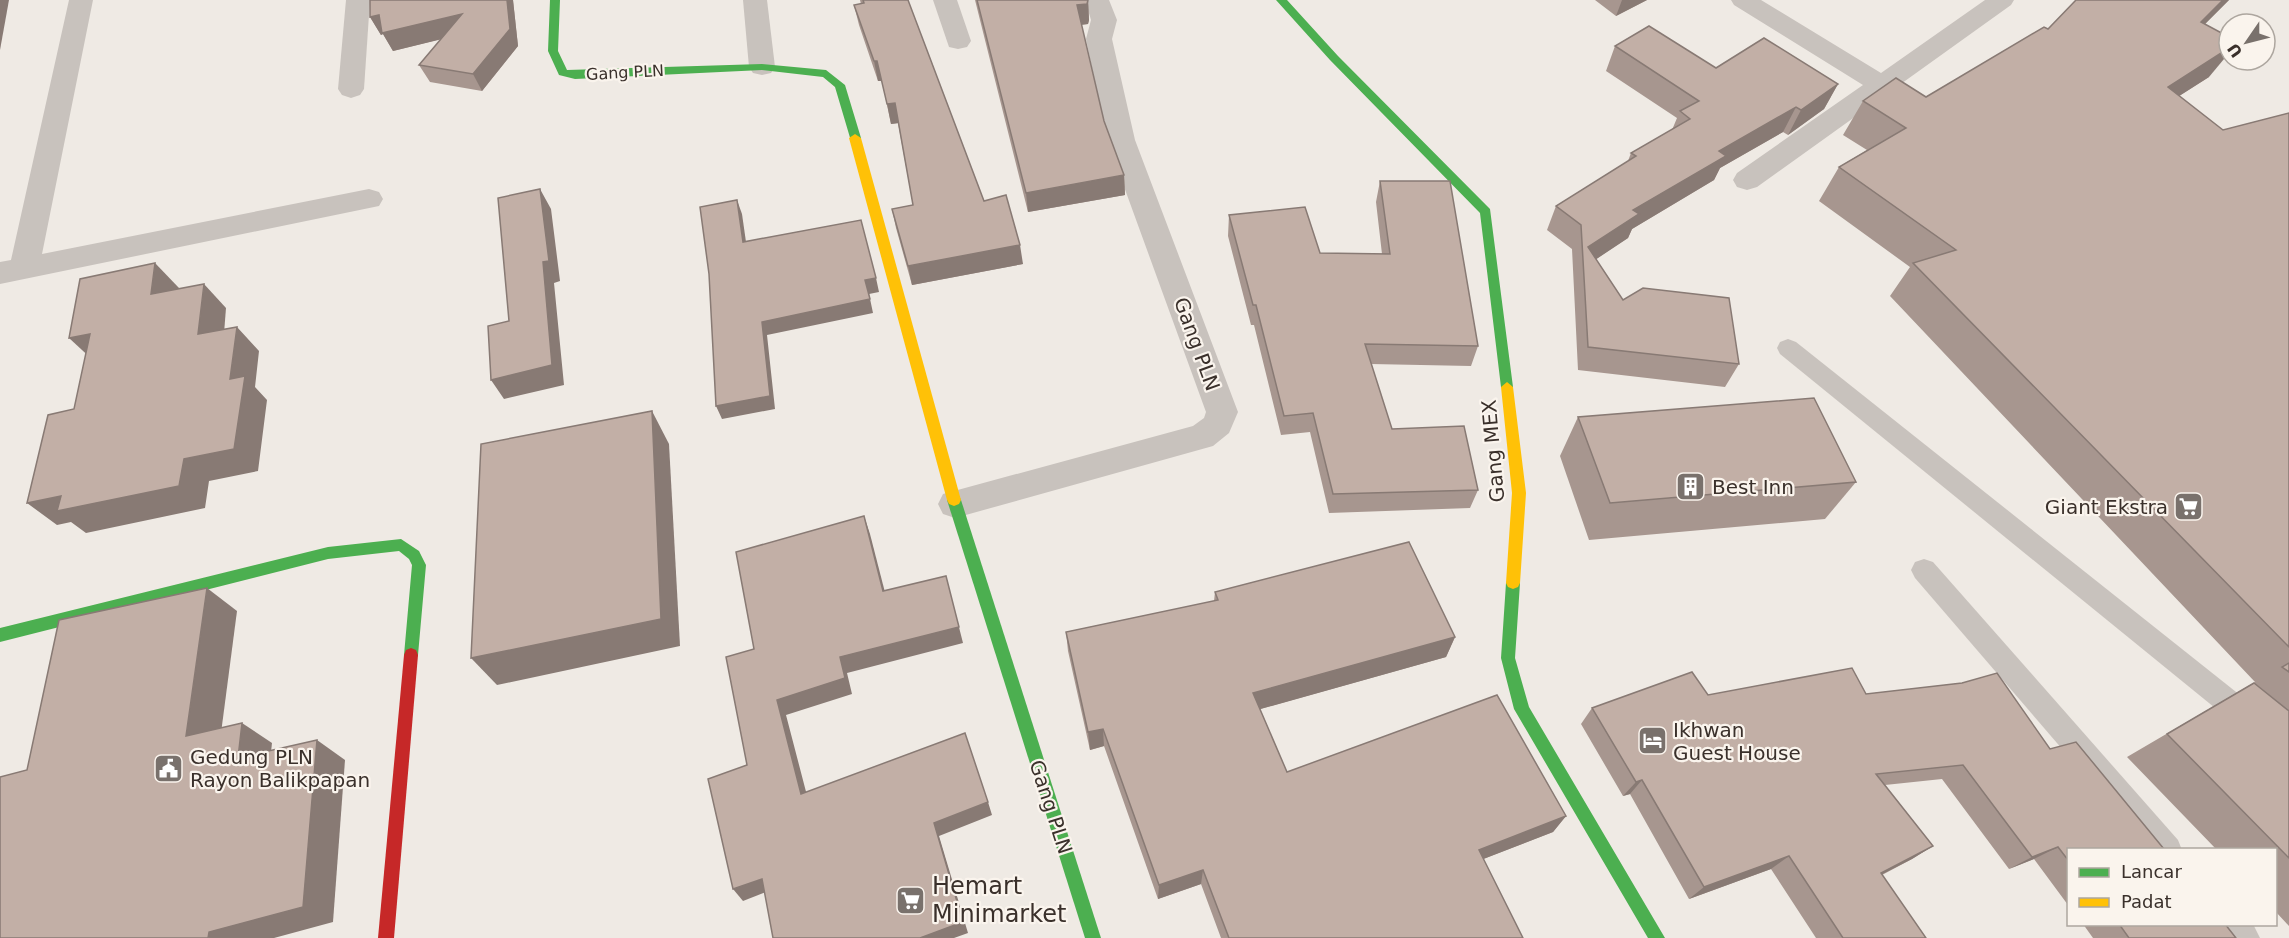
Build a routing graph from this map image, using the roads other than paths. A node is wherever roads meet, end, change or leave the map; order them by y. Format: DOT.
graph roads {
  1 [pos="81,0"];
  2 [pos="358,0"];
  3 [pos="555,0"];
  4 [pos="755,0"];
  5 [pos="945,0"];
  6 [pos="1097,0"];
  7 [pos="1281,0"];
  8 [pos="1743,0"];
  9 [pos="2002,0"];
  10 [pos="958,41"];
  11 [pos="762,67"];
  12 [pos="1882,85"];
  13 [pos="351,89"];
  14 [pos="1747,180"];
  15 [pos="369,199"];
  16 [pos="12,271"];
  17 [pos="1788,348"];
  18 [pos="955,504"];
  19 [pos="1924,570"];
  20 [pos="0,635"];
  21 [pos="2289,751"];
  22 [pos="2167,848"];
  23 [pos="2235,926"];
  24 [pos="387,938"];
  25 [pos="1092,938"];
  26 [pos="1657,938"];
  27 [pos="2245,938"];
  1 -- 16 [label="street"];
  2 -- 13 [label="street"];
  3 -- 11 [label="street, Gang PLN"];
  4 -- 11 [label="street"];
  5 -- 10 [label="street"];
  6 -- 18 [label="street, Gang PLN"];
  7 -- 26 [label="street, Gang MEX"];
  8 -- 12 [label="street"];
  9 -- 12 [label="street"];
  11 -- 18 [label="street, Gang PLN"];
  12 -- 14 [label="street"];
  15 -- 16 [label="street"];
  17 -- 21 [label="lane"];
  18 -- 25 [label="street, Gang PLN"];
  19 -- 22 [label="lane"];
  20 -- 24 [label="street"];
  23 -- 27 [label="lane"];
}
